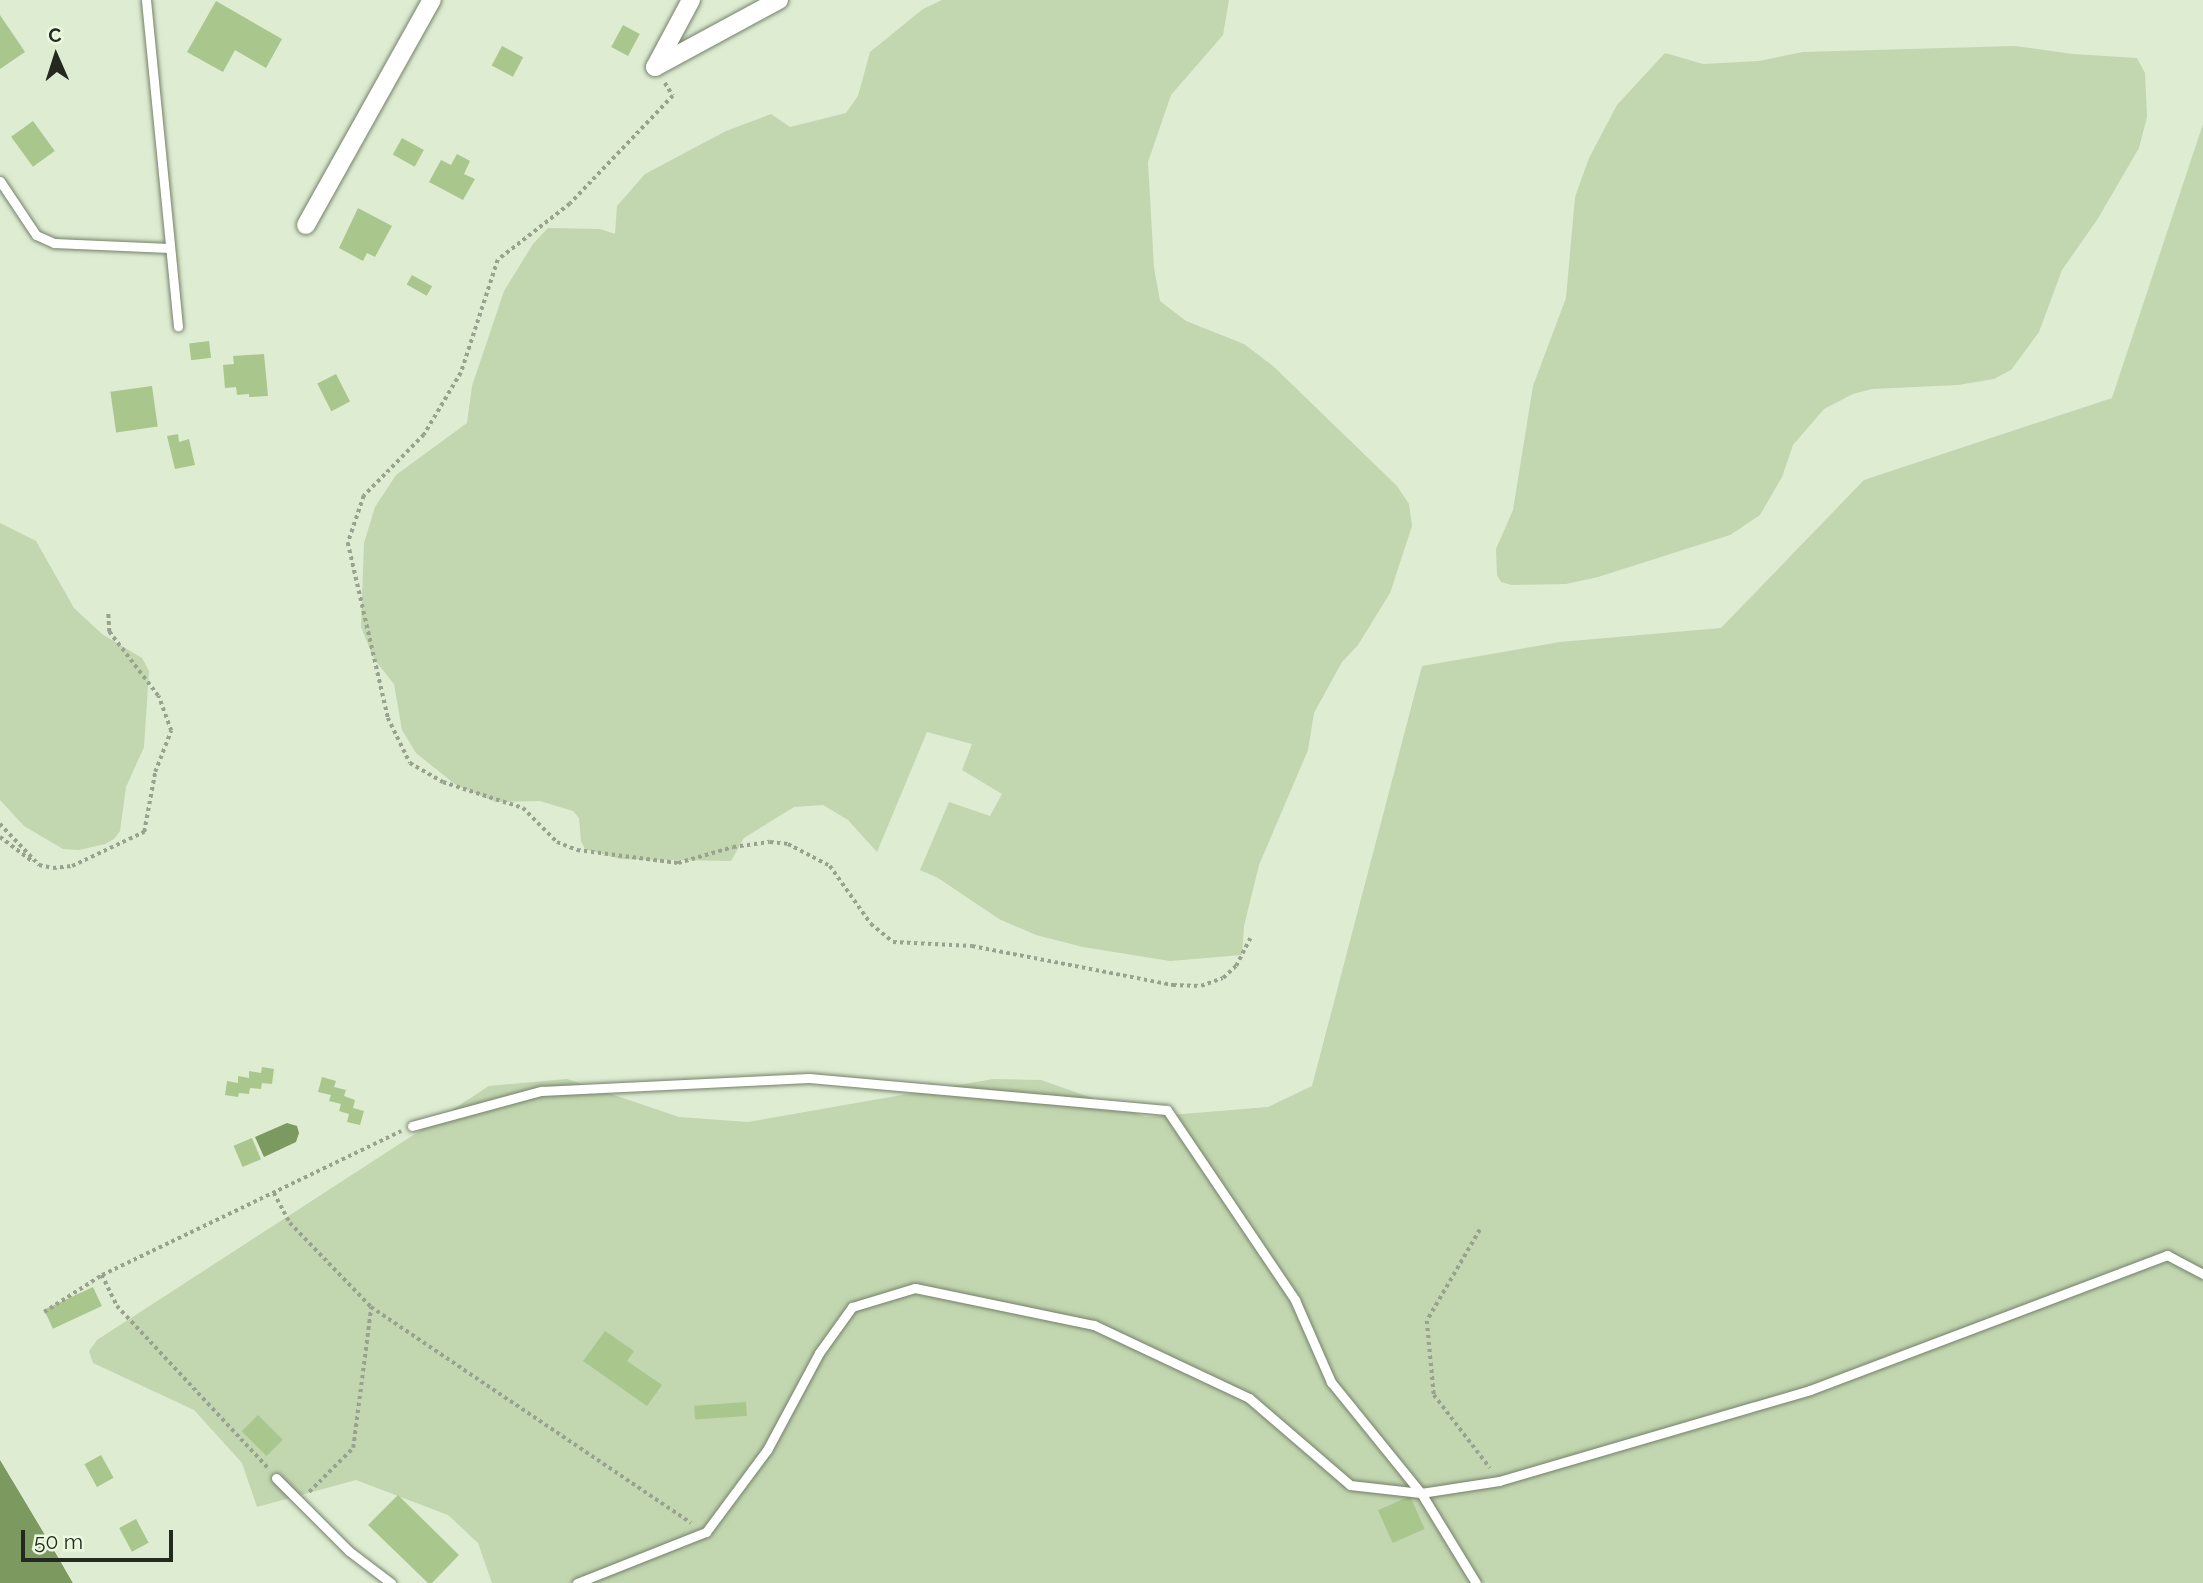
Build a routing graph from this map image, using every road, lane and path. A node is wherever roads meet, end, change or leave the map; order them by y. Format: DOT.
graph roads {
  1 [pos="146,0"];
  2 [pos="432,0"];
  3 [pos="691,0"];
  4 [pos="779,0"];
  5 [pos="655,66"];
  6 [pos="0,181"];
  7 [pos="306,225"];
  8 [pos="169,248"];
  9 [pos="178,326"];
  10 [pos="108,612"];
  11 [pos="0,824"];
  12 [pos="0,837"];
  13 [pos="39,865"];
  14 [pos="1250,938"];
  15 [pos="412,1126"];
  16 [pos="274,1193"];
  17 [pos="1480,1230"];
  18 [pos="2203,1274"];
  19 [pos="102,1275"];
  20 [pos="371,1307"];
  21 [pos="44,1312"];
  22 [pos="276,1478"];
  23 [pos="1499,1481"];
  24 [pos="1420,1493"];
  25 [pos="300,1501"];
  26 [pos="706,1532"];
  27 [pos="391,1583"];
  28 [pos="577,1583"];
  29 [pos="1476,1583"];
  1 -- 8 [label="lane"];
  2 -- 7 [label="street"];
  3 -- 5 [label="street"];
  4 -- 5 [label="street"];
  5 -- 14 [label="path"];
  6 -- 8 [label="lane"];
  8 -- 9 [label="lane"];
  10 -- 13 [label="path"];
  11 -- 13 [label="path"];
  12 -- 13 [label="path"];
  15 -- 16 [label="path"];
  15 -- 24 [label="lane"];
  16 -- 19 [label="path"];
  16 -- 20 [label="path"];
  17 -- 23 [label="path"];
  18 -- 23 [label="lane"];
  19 -- 21 [label="path"];
  19 -- 22 [label="path"];
  20 -- 25 [label="path"];
  20 -- 26 [label="path"];
  22 -- 25 [label="lane"];
  23 -- 24 [label="lane"];
  24 -- 26 [label="lane"];
  24 -- 29 [label="lane"];
  25 -- 27 [label="lane"];
  26 -- 28 [label="lane"];
}
